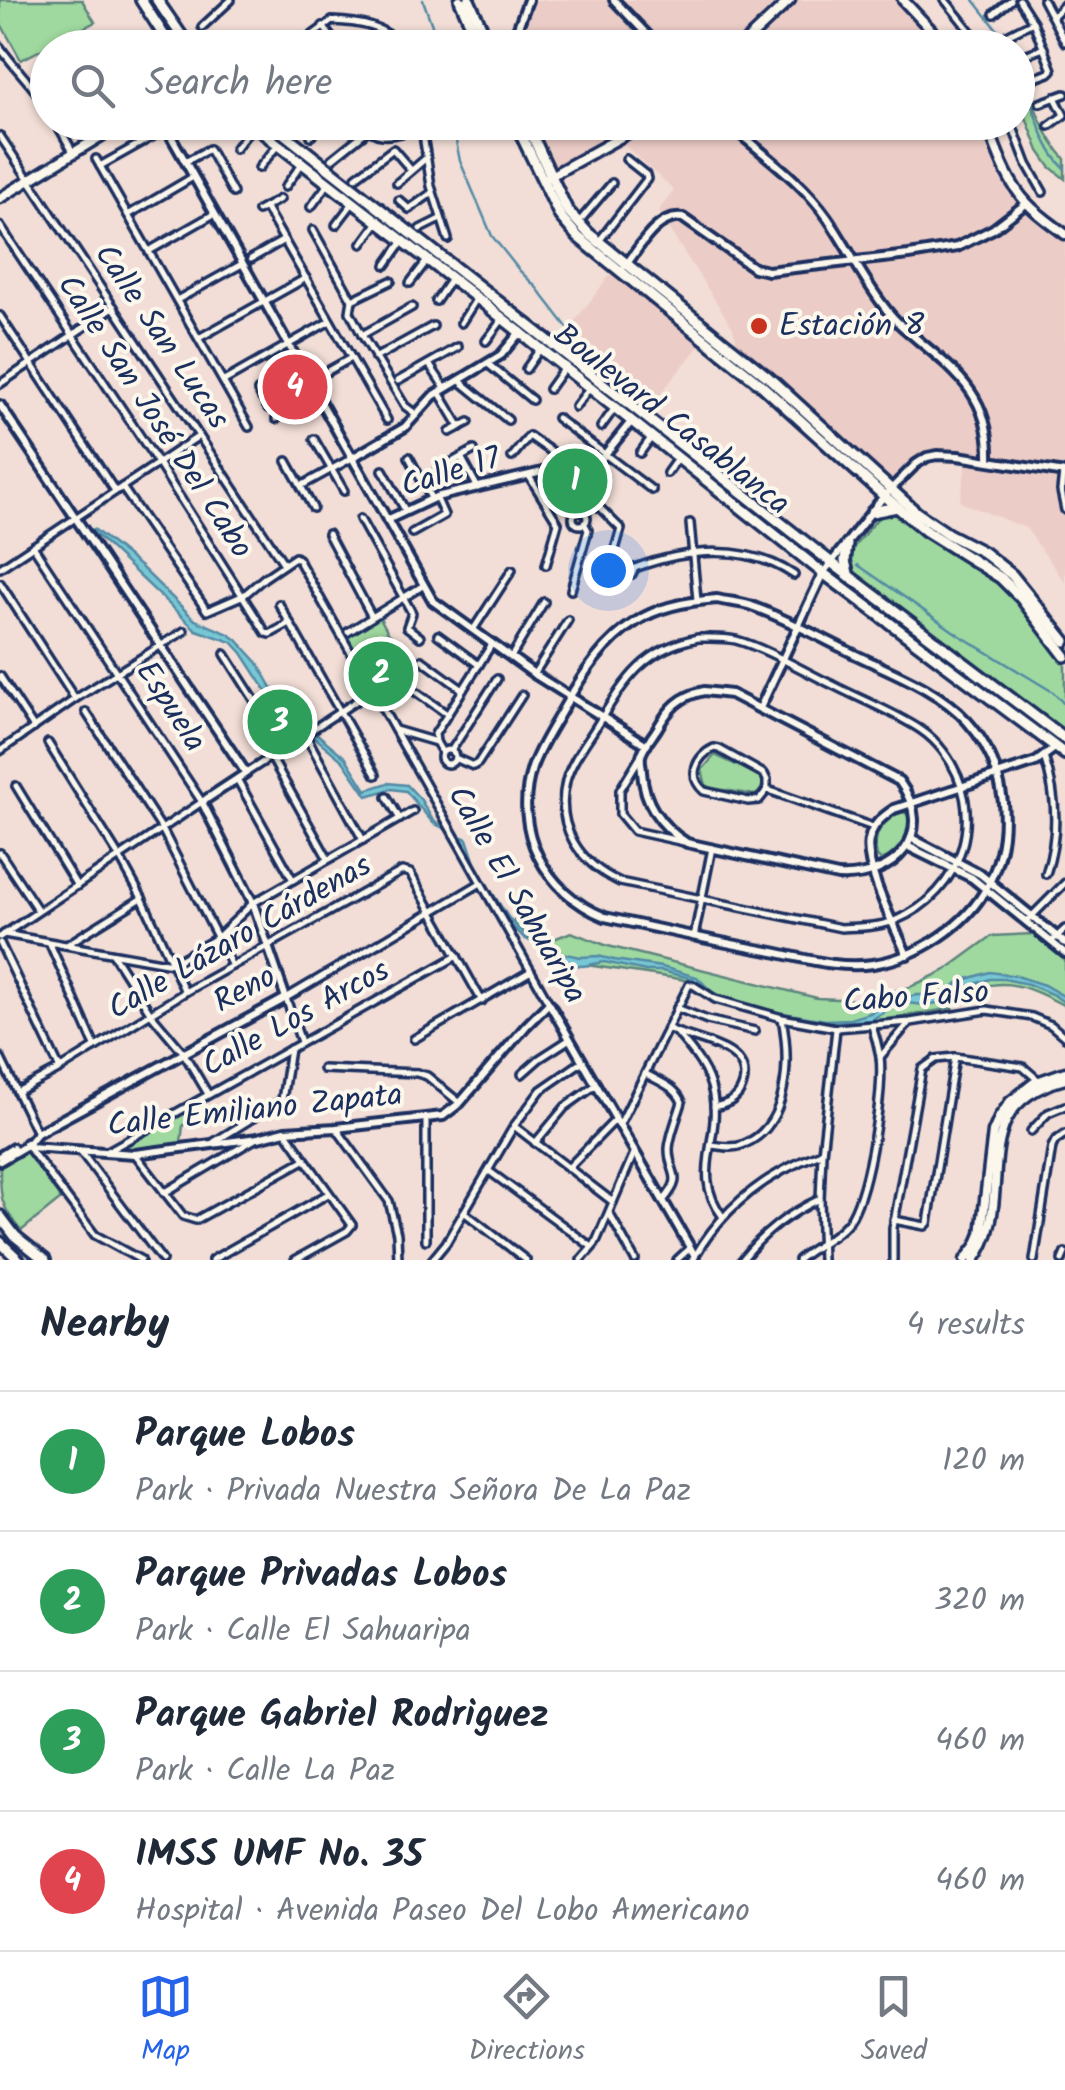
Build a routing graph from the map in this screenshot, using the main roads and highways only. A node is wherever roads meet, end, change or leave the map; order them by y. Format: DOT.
graph roads {
  1 [pos="141,0"];
  2 [pos="158,0"];
  3 [pos="460,0"];
  4 [pos="790,0"];
  5 [pos="903,0"];
  6 [pos="473,3"];
  7 [pos="160,30"];
  8 [pos="178,30"];
  9 [pos="478,30"];
  10 [pos="482,30"];
  11 [pos="758,30"];
  12 [pos="931,30"];
  13 [pos="93,140"];
  14 [pos="272,140"];
  15 [pos="291,140"];
  16 [pos="525,140"];
  17 [pos="533,140"];
  18 [pos="616,140"];
  19 [pos="993,140"];
  20 [pos="547,178"];
  21 [pos="0,198"];
  22 [pos="1065,234"];
  23 [pos="623,268"];
  24 [pos="524,328"];
  25 [pos="875,488"];
  26 [pos="887,493"];
  27 [pos="898,508"];
  28 [pos="847,544"];
  29 [pos="849,576"];
  30 [pos="1065,641"];
  31 [pos="1065,656"];
  32 [pos="1065,740"];
  33 [pos="1065,754"];
  34 [pos="1065,1076"];
  35 [pos="0,1216"];
  36 [pos="0,1242"];
  37 [pos="18,1260"];
  38 [pos="44,1260"];
  39 [pos="965,1260"];
  40 [pos="974,1260"];
  1 -- 7 [label="main road"];
  2 -- 8 [label="main road"];
  3 -- 9 [label="main road"];
  4 -- 11 [label="main road"];
  5 -- 12 [label="main road"];
  6 -- 10 [label="main road"];
  13 -- 21 [label="main road"];
  14 -- 24 [label="main road, Boulevard Casablanca"];
  15 -- 24 [label="main road, Boulevard Casablanca"];
  16 -- 20 [label="main road"];
  17 -- 20 [label="main road"];
  18 -- 20 [label="main road"];
  19 -- 22 [label="main road"];
  20 -- 23 [label="main road"];
  23 -- 25 [label="main road"];
  23 -- 26 [label="main road"];
  24 -- 29 [label="main road, Boulevard Casablanca"];
  24 -- 33 [label="main road, Boulevard Casablanca"];
  25 -- 26 [label="main road"];
  25 -- 27 [label="main road"];
  26 -- 27 [label="main road"];
  26 -- 30 [label="main road"];
  27 -- 31 [label="main road"];
  28 -- 29 [label="main road"];
  29 -- 32 [label="main road, Boulevard Casablanca"];
  34 -- 39 [label="main road"];
  34 -- 40 [label="main road"];
  35 -- 38 [label="main road"];
  36 -- 37 [label="main road"];
}
